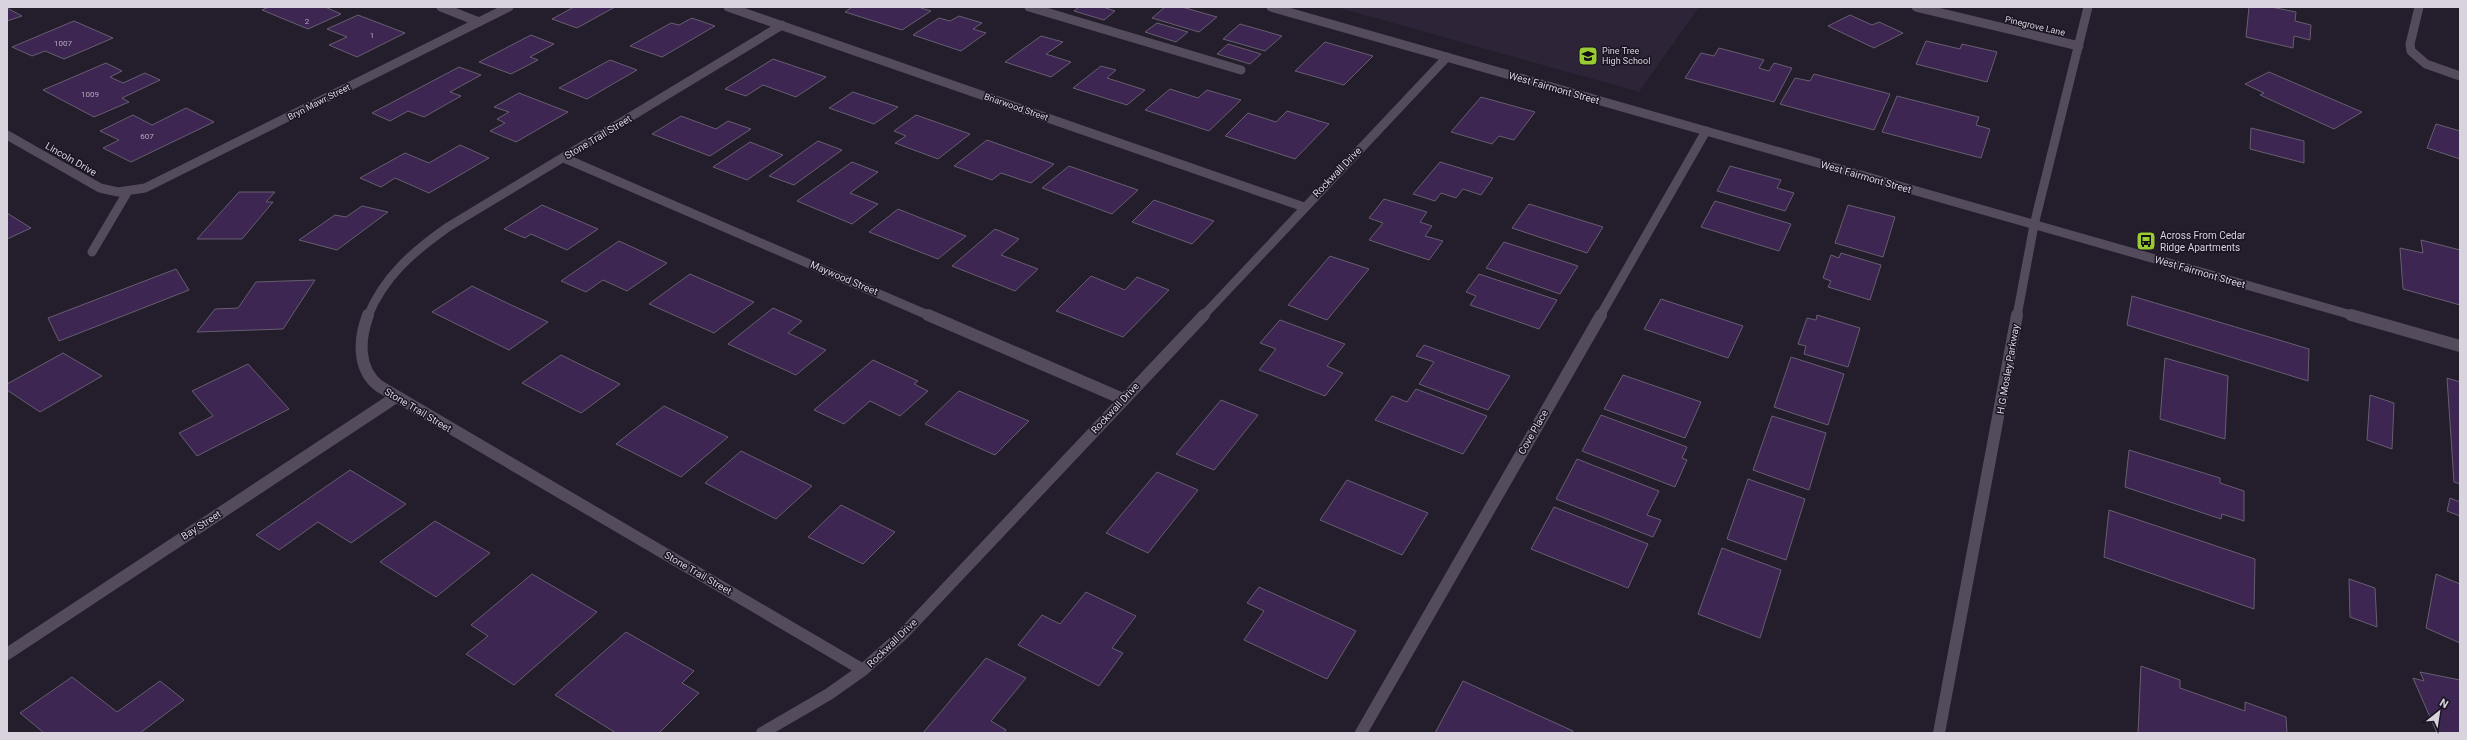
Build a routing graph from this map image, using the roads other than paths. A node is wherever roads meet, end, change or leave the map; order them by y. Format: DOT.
graph roads {
  1 [pos="441,7"];
  2 [pos="509,7"];
  3 [pos="728,7"];
  4 [pos="1029,7"];
  5 [pos="1271,7"];
  6 [pos="1916,7"];
  7 [pos="2088,7"];
  8 [pos="2419,7"];
  9 [pos="479,22"];
  10 [pos="782,25"];
  11 [pos="2079,46"];
  12 [pos="1447,57"];
  13 [pos="1242,70"];
  14 [pos="2460,76"];
  15 [pos="1706,131"];
  16 [pos="7,135"];
  17 [pos="564,158"];
  18 [pos="128,191"];
  19 [pos="1304,207"];
  20 [pos="2034,225"];
  21 [pos="92,252"];
  22 [pos="2460,346"];
  23 [pos="396,397"];
  24 [pos="1123,399"];
  25 [pos="7,654"];
  26 [pos="864,670"];
  27 [pos="762,733"];
  28 [pos="1361,733"];
  29 [pos="1939,733"];
  1 -- 9 [label="street"];
  2 -- 9 [label="street, Bryn Mawr Street"];
  3 -- 10 [label="street, Briarwood Street"];
  4 -- 13 [label="street"];
  5 -- 12 [label="street, West Fairmont Street"];
  6 -- 11 [label="street, Pinegrove Lane"];
  7 -- 11 [label="street, H G Mosley Parkway"];
  8 -- 14 [label="street"];
  9 -- 18 [label="street, Bryn Mawr Street"];
  10 -- 17 [label="street, Stone Trail Street"];
  10 -- 19 [label="street, Briarwood Street"];
  11 -- 20 [label="street, H G Mosley Parkway"];
  12 -- 15 [label="street, West Fairmont Street"];
  12 -- 19 [label="street, Rockwall Drive"];
  15 -- 20 [label="street, West Fairmont Street"];
  15 -- 28 [label="street, Cove Place"];
  16 -- 18 [label="street, Lincoln Drive"];
  17 -- 23 [label="street, Stone Trail Street"];
  17 -- 24 [label="street, Maywood Street"];
  18 -- 21 [label="street"];
  19 -- 24 [label="street, Rockwall Drive"];
  20 -- 22 [label="street, West Fairmont Street"];
  20 -- 29 [label="street, H G Mosley Parkway"];
  23 -- 25 [label="street, Bay Street"];
  23 -- 26 [label="street, Stone Trail Street"];
  24 -- 26 [label="street, Rockwall Drive"];
  26 -- 27 [label="street, Rockwall Drive"];
}
